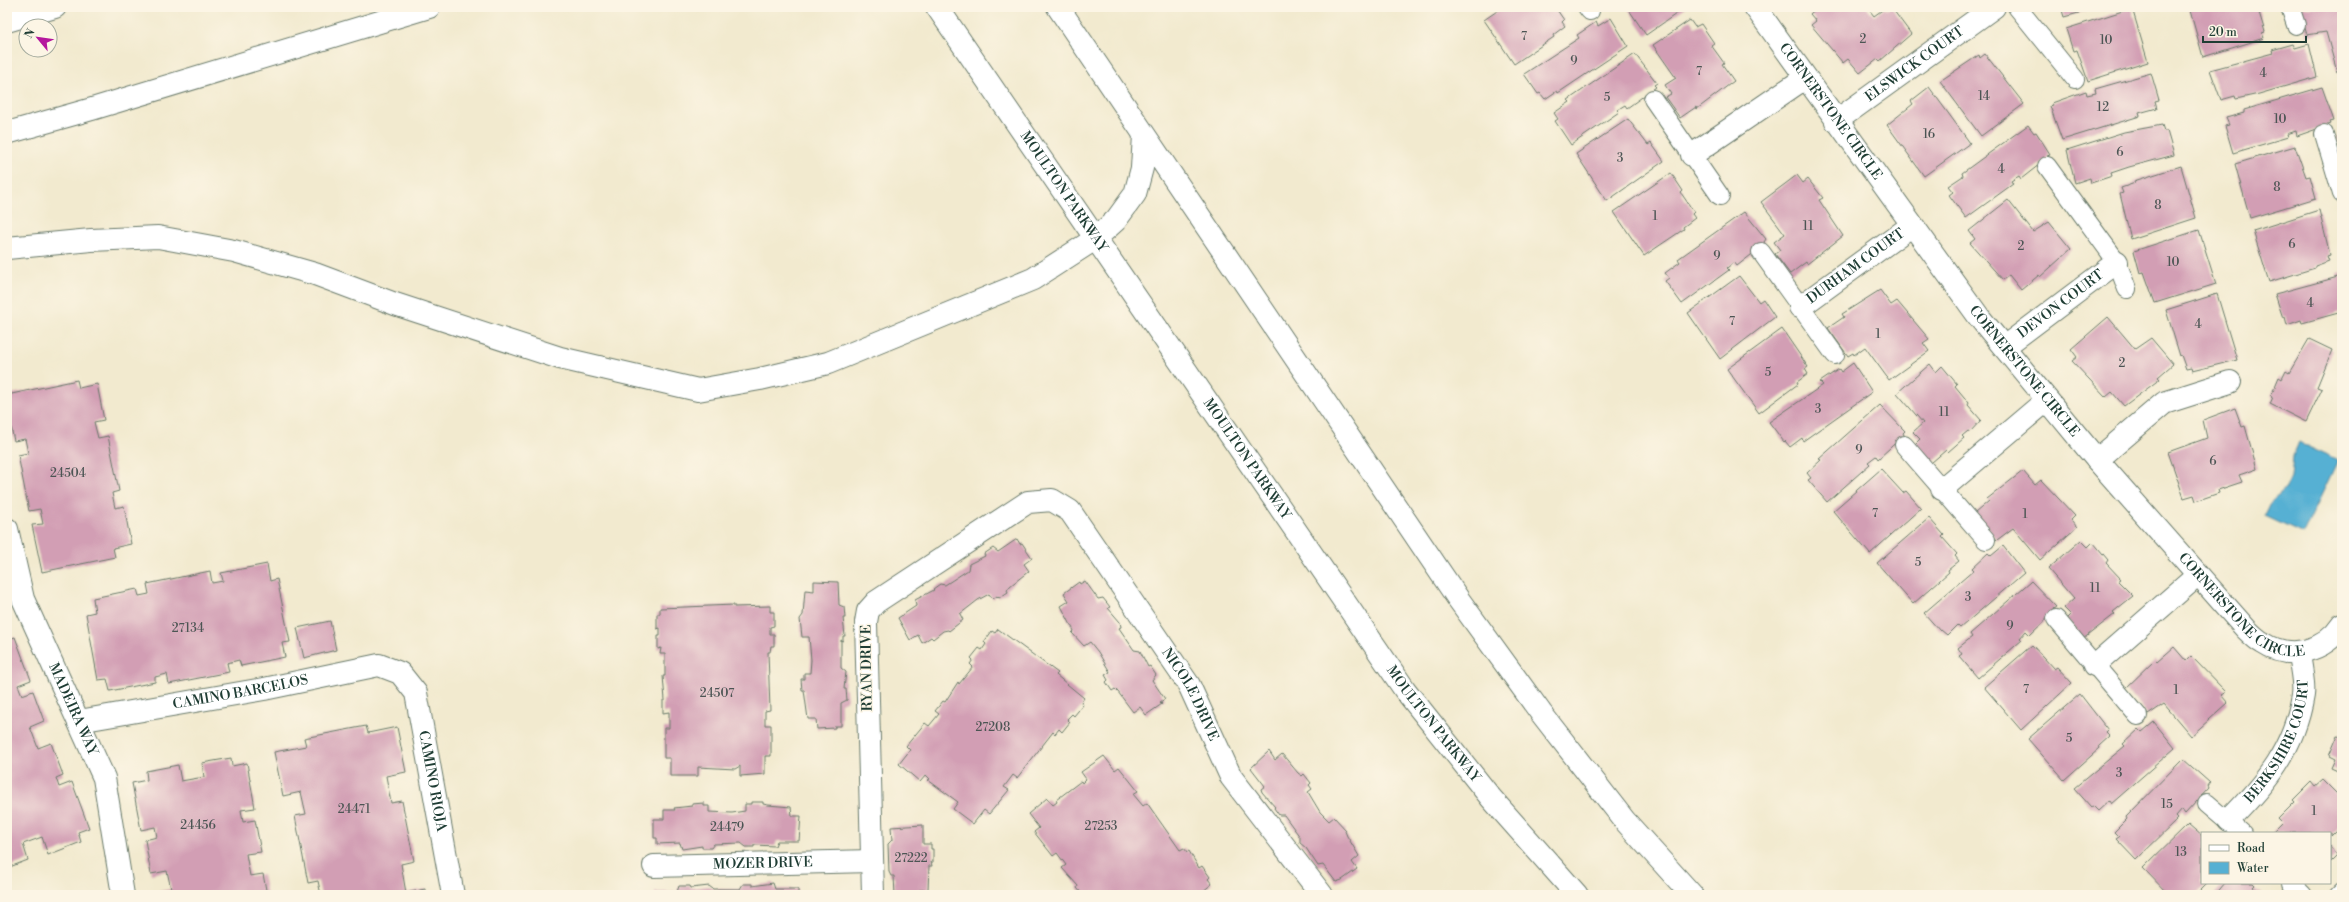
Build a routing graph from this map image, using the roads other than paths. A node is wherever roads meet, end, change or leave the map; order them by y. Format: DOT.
graph roads {
  1 [pos="55,7"];
  2 [pos="429,7"];
  3 [pos="937,7"];
  4 [pos="1058,7"];
  5 [pos="1754,7"];
  6 [pos="1994,7"];
  7 [pos="2017,7"];
  8 [pos="2290,7"];
  9 [pos="7,21"];
  10 [pos="2296,25"];
  11 [pos="1804,78"];
  12 [pos="2075,79"];
  13 [pos="1653,99"];
  14 [pos="1836,121"];
  15 [pos="7,133"];
  16 [pos="2324,134"];
  17 [pos="1144,135"];
  18 [pos="1692,155"];
  19 [pos="2047,166"];
  20 [pos="2342,194"];
  21 [pos="1720,196"];
  22 [pos="1911,226"];
  23 [pos="1095,239"];
  24 [pos="7,248"];
  25 [pos="1761,252"];
  26 [pos="2117,262"];
  27 [pos="2127,289"];
  28 [pos="1800,307"];
  29 [pos="2004,347"];
  30 [pos="1835,355"];
  31 [pos="2230,382"];
  32 [pos="2047,400"];
  33 [pos="1904,446"];
  34 [pos="2097,460"];
  35 [pos="1942,490"];
  36 [pos="1052,500"];
  37 [pos="7,529"];
  38 [pos="1986,540"];
  39 [pos="2198,575"];
  40 [pos="2056,619"];
  41 [pos="2341,630"];
  42 [pos="2299,652"];
  43 [pos="2095,665"];
  44 [pos="400,673"];
  45 [pos="2138,716"];
  46 [pos="79,721"];
  47 [pos="2207,802"];
  48 [pos="2236,826"];
  49 [pos="872,861"];
  50 [pos="654,866"];
  51 [pos="2292,884"];
  52 [pos="2342,891"];
  53 [pos="123,895"];
  54 [pos="453,895"];
  55 [pos="873,895"];
  56 [pos="1322,895"];
  57 [pos="1577,895"];
  58 [pos="1692,895"];
  59 [pos="2303,895"];
  60 [pos="2338,895"];
  1 -- 9 [label="main road"];
  2 -- 15 [label="main road"];
  3 -- 23 [label="main road, MOULTON PARKWAY"];
  4 -- 17 [label="main road"];
  5 -- 11 [label="main road, CORNERSTONE CIRCLE"];
  6 -- 14 [label="main road, ELSWICK COURT"];
  7 -- 12 [label="lane"];
  8 -- 10 [label="lane"];
  11 -- 14 [label="main road, CORNERSTONE CIRCLE"];
  11 -- 18 [label="main road"];
  13 -- 18 [label="lane"];
  14 -- 22 [label="main road, CORNERSTONE CIRCLE"];
  16 -- 20 [label="lane"];
  17 -- 23 [label="main road"];
  17 -- 58 [label="main road"];
  18 -- 21 [label="lane"];
  19 -- 26 [label="lane"];
  22 -- 28 [label="main road, DURHAM COURT"];
  22 -- 29 [label="main road, CORNERSTONE CIRCLE"];
  23 -- 24 [label="main road"];
  23 -- 57 [label="main road, MOULTON PARKWAY"];
  25 -- 28 [label="lane"];
  26 -- 27 [label="lane"];
  26 -- 29 [label="main road, DEVON COURT"];
  28 -- 30 [label="lane"];
  29 -- 32 [label="main road, CORNERSTONE CIRCLE"];
  31 -- 34 [label="main road"];
  32 -- 34 [label="main road, CORNERSTONE CIRCLE"];
  32 -- 35 [label="main road"];
  33 -- 35 [label="lane"];
  34 -- 39 [label="main road, CORNERSTONE CIRCLE"];
  35 -- 38 [label="lane"];
  36 -- 49 [label="main road, RYAN DRIVE"];
  36 -- 56 [label="main road, NICOLE DRIVE"];
  37 -- 46 [label="main road, MADEIRA WAY"];
  39 -- 42 [label="main road, CORNERSTONE CIRCLE"];
  39 -- 43 [label="main road"];
  40 -- 43 [label="lane"];
  41 -- 42 [label="main road, CORNERSTONE CIRCLE"];
  42 -- 48 [label="main road, BERKSHIRE COURT"];
  43 -- 45 [label="lane"];
  44 -- 46 [label="main road, CAMINO BARCELOS"];
  44 -- 54 [label="main road, CAMINO RIOJA"];
  46 -- 53 [label="main road, MADEIRA WAY"];
  47 -- 48 [label="lane"];
  49 -- 50 [label="main road, MOZER DRIVE"];
  49 -- 55 [label="main road, RYAN DRIVE"];
  51 -- 59 [label="lane"];
  52 -- 60 [label="lane"];
}
